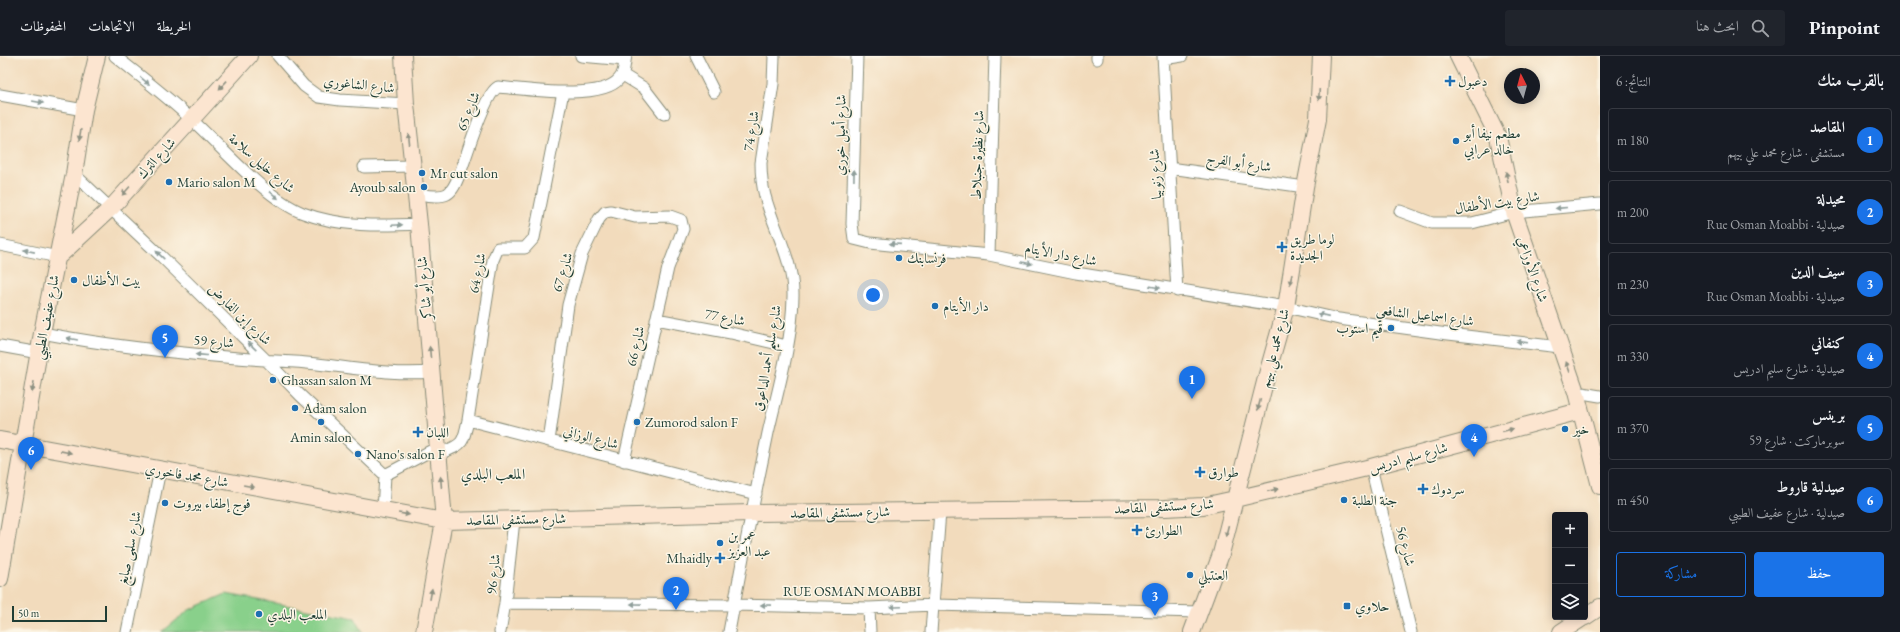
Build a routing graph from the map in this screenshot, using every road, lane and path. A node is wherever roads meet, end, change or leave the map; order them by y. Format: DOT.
graph roads {
  1 [pos="97,56"];
  2 [pos="115,56"];
  3 [pos="249,56"];
  4 [pos="278,56"];
  5 [pos="403,56"];
  6 [pos="581,56"];
  7 [pos="696,56"];
  8 [pos="774,56"];
  9 [pos="856,56"];
  10 [pos="995,56"];
  11 [pos="1182,56"];
  12 [pos="1321,56"];
  13 [pos="1458,56"];
  14 [pos="1163,57"];
  15 [pos="625,58"];
  16 [pos="623,75"];
  17 [pos="563,92"];
  18 [pos="714,92"];
  19 [pos="0,95"];
  20 [pos="406,104"];
  21 [pos="84,110"];
  22 [pos="664,114"];
  23 [pos="191,119"];
  24 [pos="412,166"];
  25 [pos="364,167"];
  26 [pos="1170,168"];
  27 [pos="74,174"];
  28 [pos="1305,187"];
  29 [pos="416,194"];
  30 [pos="1600,204"];
  31 [pos="111,208"];
  32 [pos="769,209"];
  33 [pos="1400,211"];
  34 [pos="1514,212"];
  35 [pos="853,214"];
  36 [pos="419,224"];
  37 [pos="680,238"];
  38 [pos="0,245"];
  39 [pos="989,255"];
  40 [pos="58,256"];
  41 [pos="1176,290"];
  42 [pos="1286,307"];
  43 [pos="656,319"];
  44 [pos="42,333"];
  45 [pos="0,346"];
  46 [pos="787,346"];
  47 [pos="1560,347"];
  48 [pos="39,353"];
  49 [pos="267,361"];
  50 [pos="431,372"];
  51 [pos="1576,392"];
  52 [pos="1600,396"];
  53 [pos="1580,411"];
  54 [pos="468,420"];
  55 [pos="0,440"];
  56 [pos="549,441"];
  57 [pos="23,444"];
  58 [pos="438,451"];
  59 [pos="624,461"];
  60 [pos="1371,467"];
  61 [pos="160,470"];
  62 [pos="385,475"];
  63 [pos="1600,486"];
  64 [pos="756,494"];
  65 [pos="1235,499"];
  66 [pos="383,511"];
  67 [pos="940,511"];
  68 [pos="751,513"];
  69 [pos="514,520"];
  70 [pos="444,521"];
  71 [pos="3,543"];
  72 [pos="0,579"];
  73 [pos="505,603"];
  74 [pos="734,605"];
  75 [pos="934,605"];
  76 [pos="1600,607"];
  77 [pos="869,608"];
  78 [pos="1198,612"];
  79 [pos="1588,615"];
  80 [pos="1580,620"];
  81 [pos="127,632"];
  82 [pos="424,632"];
  83 [pos="500,632"];
  84 [pos="729,632"];
  85 [pos="870,632"];
  86 [pos="932,632"];
  87 [pos="1192,632"];
  88 [pos="1412,632"];
  89 [pos="1561,632"];
  1 -- 21 [label="street, شارع عفيف الطيبي"];
  2 -- 23 [label="street, شارع خليل سلامة, one-way"];
  3 -- 23 [label="street, شارع الترك, one-way"];
  4 -- 20 [label="street, شارع الشاغوري"];
  5 -- 20 [label="street, شارع أبو شاكر"];
  6 -- 15 [label="street"];
  7 -- 18 [label="street"];
  8 -- 32 [label="street, شارع 74"];
  35 -- 9 [label="street, شارع أميل خوري, one-way"];
  10 -- 39 [label="street, شارع نظيرة جنبلاط"];
  11 -- 14 [label="street"];
  12 -- 28 [label="street, شارع محمد علي بيهم, one-way"];
  34 -- 13 [label="street, شارع الأوزاعي, one-way"];
  14 -- 26 [label="street, شارع زنوبيا"];
  15 -- 16 [label="street"];
  16 -- 17 [label="street, شارع 65"];
  16 -- 22 [label="street"];
  17 -- 29 [label="street, شارع 65"];
  17 -- 54 [label="street, شارع 64"];
  19 -- 21 [label="street, one-way"];
  24 -- 20 [label="street, شارع أبو شاكر, one-way"];
  21 -- 27 [label="street, شارع عفيف الطيبي, one-way"];
  23 -- 31 [label="street, شارع الترك, one-way"];
  23 -- 36 [label="street, شارع خليل سلامة, one-way"];
  24 -- 25 [label="street"];
  24 -- 29 [label="street, شارع أبو شاكر"];
  26 -- 28 [label="street, شارع أبو الفرج"];
  26 -- 41 [label="street, شارع زنوبيا"];
  27 -- 31 [label="street, شارع إبن الفارض"];
  27 -- 40 [label="street, شارع عفيف الطيبي"];
  28 -- 42 [label="street, شارع محمد علي بيهم, one-way"];
  29 -- 36 [label="street, شارع أبو شاكر"];
  30 -- 34 [label="street, شارع بيت الأطفال, one-way"];
  31 -- 40 [label="street, شارع الترك"];
  49 -- 31 [label="street, شارع إبن الفارض, one-way"];
  32 -- 46 [label="street, شارع سليم أحمد الداعوق"];
  33 -- 34 [label="street, شارع بيت الأطفال"];
  34 -- 47 [label="street, شارع الأوزاعي"];
  39 -- 35 [label="street, شارع دار الأيتام, one-way"];
  50 -- 36 [label="street, شارع أبو شاكر, one-way"];
  37 -- 43 [label="street, شارع 66"];
  37 -- 56 [label="street, شارع 67"];
  40 -- 38 [label="street, one-way"];
  39 -- 41 [label="street, شارع دار الأيتام, one-way"];
  40 -- 44 [label="street, شارع عفيف الطيبي"];
  41 -- 42 [label="street, شارع دار الأيتام"];
  47 -- 42 [label="street, شارع اسماعيل الشافعي, one-way"];
  42 -- 65 [label="street, شارع محمد علي بيهم, one-way"];
  43 -- 46 [label="street, شارع 77"];
  43 -- 59 [label="street, شارع 66"];
  44 -- 48 [label="street, شارع عفيف الطيبي"];
  49 -- 44 [label="street, شارع 59, one-way"];
  45 -- 48 [label="street"];
  46 -- 64 [label="street, شارع سليم أحمد الداعوق"];
  51 -- 47 [label="street, شارع الأوزاعي, one-way"];
  48 -- 57 [label="street, شارع عفيف الطيبي, one-way"];
  49 -- 50 [label="street, شارع 59"];
  49 -- 62 [label="street, شارع إبن الفارض"];
  50 -- 58 [label="street, شارع أبو شاكر"];
  51 -- 52 [label="street"];
  51 -- 53 [label="street, شارع الأوزاعي"];
  60 -- 53 [label="street, شارع سليم ادريس, one-way"];
  53 -- 63 [label="street, شارع الأوزاعي"];
  54 -- 56 [label="street, شارع الوزاني"];
  54 -- 58 [label="street"];
  55 -- 57 [label="street, شارع محمد فاخوري"];
  56 -- 59 [label="street, شارع الوزاني"];
  57 -- 61 [label="street, شارع محمد فاخوري, one-way"];
  57 -- 71 [label="street, شارع عفيف الطيبي"];
  58 -- 62 [label="street"];
  70 -- 58 [label="street, شارع أبو شاكر, one-way"];
  59 -- 64 [label="street, شارع الوزاني"];
  65 -- 60 [label="street, شارع سليم ادريس, one-way"];
  60 -- 88 [label="street, شارع 56"];
  61 -- 66 [label="street, شارع محمد فاخوري, one-way"];
  61 -- 81 [label="street, شارع سلمى صايغ"];
  62 -- 66 [label="street"];
  64 -- 68 [label="street, شارع سليم أحمد الداعوق"];
  65 -- 67 [label="street, شارع مستشفى المقاصد"];
  65 -- 78 [label="street, شارع محمد علي بيهم, one-way"];
  66 -- 70 [label="street, شارع محمد فاخوري, one-way"];
  67 -- 68 [label="street, شارع مستشفى المقاصد"];
  67 -- 75 [label="street"];
  68 -- 69 [label="street, شارع مستشفى المقاصد"];
  68 -- 74 [label="street, شارع سليم أحمد الداعوق"];
  69 -- 70 [label="street, شارع مستشفى المقاصد"];
  69 -- 73 [label="street, شارع 96"];
  82 -- 70 [label="street, شارع أبو شاكر, one-way"];
  71 -- 72 [label="street, شارع عفيف الطيبي"];
  74 -- 73 [label="street, RUE OSMAN MOABBI, one-way"];
  73 -- 83 [label="street, شارع 96"];
  77 -- 74 [label="street, RUE OSMAN MOABBI, one-way"];
  74 -- 84 [label="street, شارع سليم أحمد الداعوق"];
  75 -- 77 [label="street, RUE OSMAN MOABBI, one-way"];
  75 -- 78 [label="street, RUE OSMAN MOABBI"];
  75 -- 86 [label="street"];
  76 -- 79 [label="street"];
  77 -- 85 [label="street"];
  78 -- 87 [label="street, شارع محمد علي بيهم"];
  80 -- 89 [label="street"];
}
